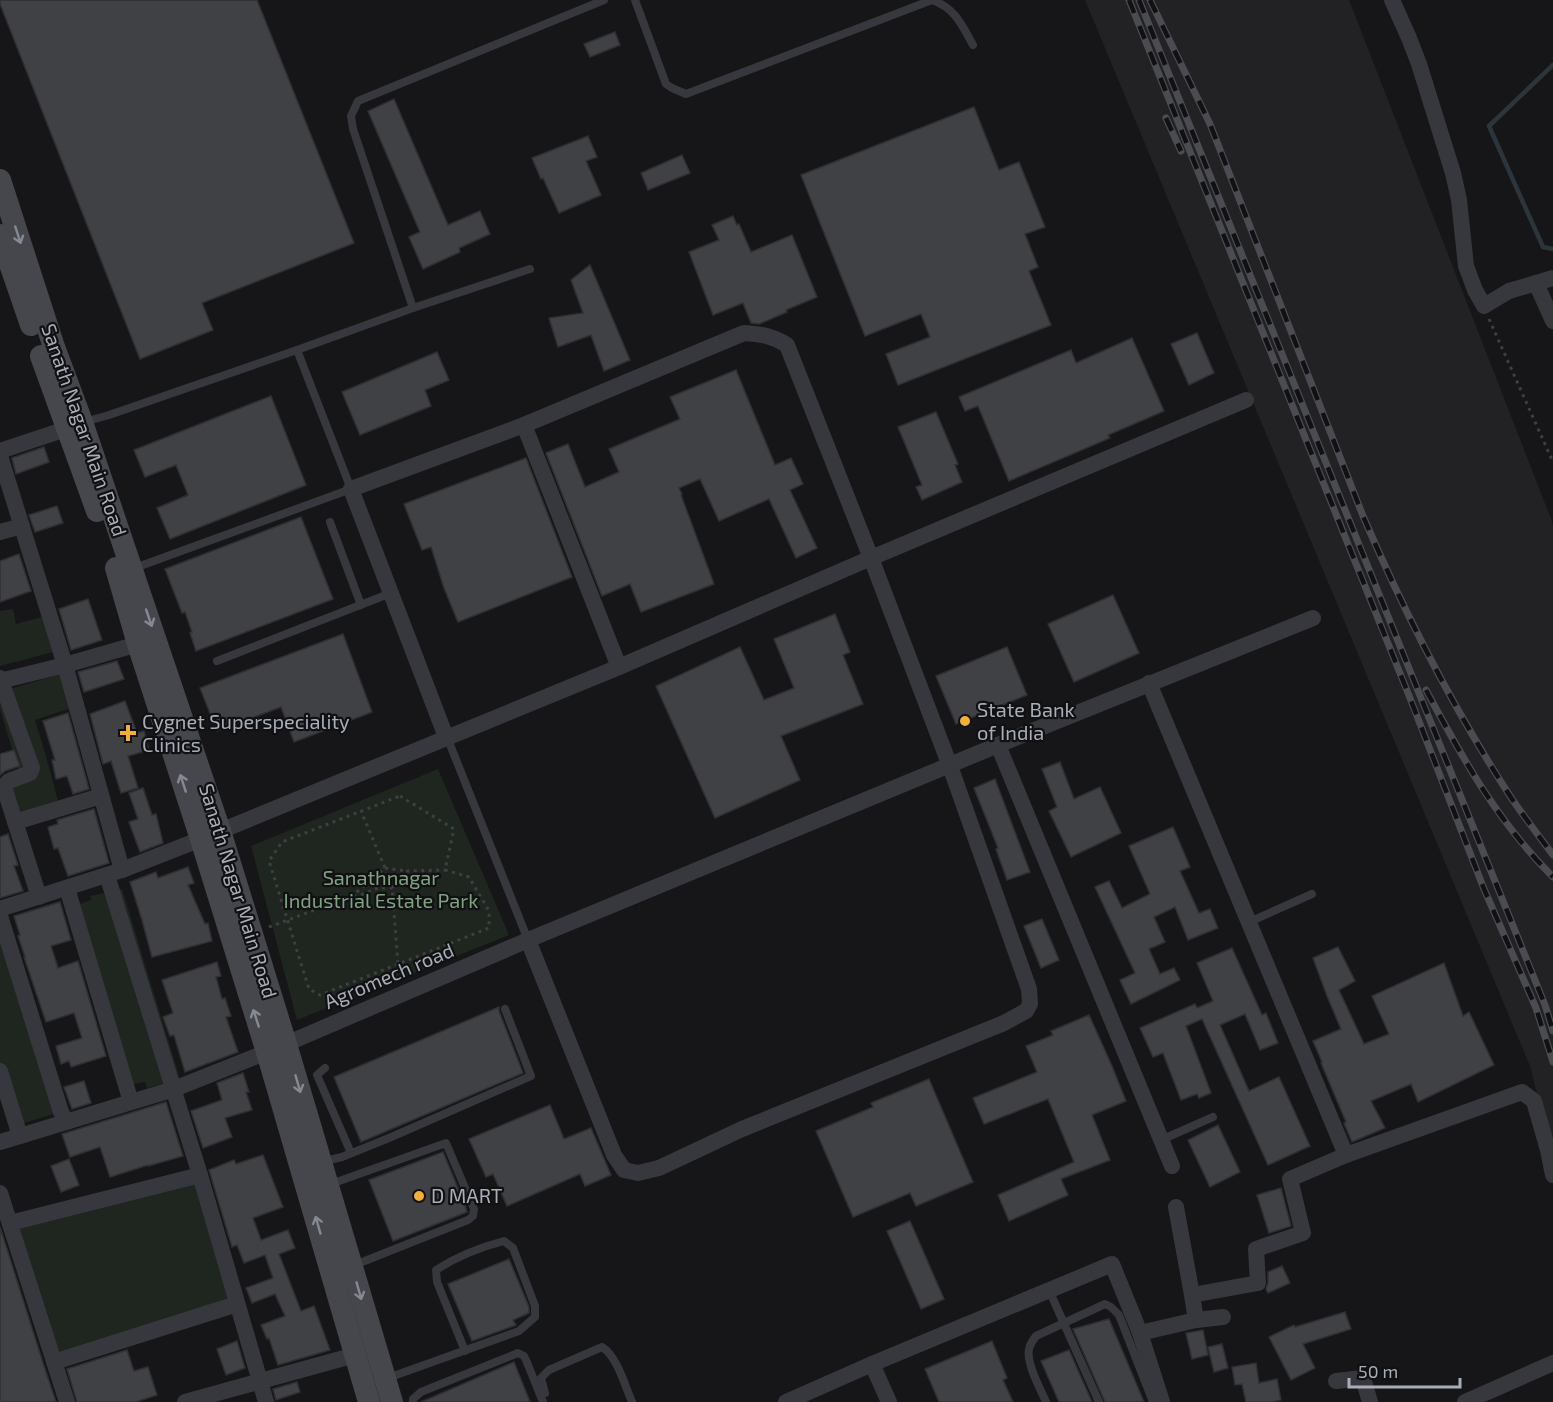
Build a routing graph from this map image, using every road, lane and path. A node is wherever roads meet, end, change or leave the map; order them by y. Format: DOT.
graph roads {
  1 [pos="604,0"];
  2 [pos="635,0"];
  3 [pos="1392,0"];
  4 [pos="973,45"];
  5 [pos="0,180"];
  6 [pos="0,235"];
  7 [pos="530,269"];
  8 [pos="1553,278"];
  9 [pos="1536,283"];
  10 [pos="1484,306"];
  11 [pos="413,308"];
  12 [pos="1553,321"];
  13 [pos="297,350"];
  14 [pos="1246,400"];
  15 [pos="524,425"];
  16 [pos="74,426"];
  17 [pos="0,451"];
  18 [pos="0,456"];
  19 [pos="1553,462"];
  20 [pos="351,489"];
  21 [pos="330,522"];
  22 [pos="22,526"];
  23 [pos="0,532"];
  24 [pos="871,558"];
  25 [pos="132,570"];
  26 [pos="391,593"];
  27 [pos="361,605"];
  28 [pos="1313,618"];
  29 [pos="138,644"];
  30 [pos="217,661"];
  31 [pos="65,665"];
  32 [pos="619,667"];
  33 [pos="0,680"];
  34 [pos="1149,683"];
  35 [pos="447,737"];
  36 [pos="998,745"];
  37 [pos="950,766"];
  38 [pos="101,796"];
  39 [pos="361,812"];
  40 [pos="15,822"];
  41 [pos="211,835"];
  42 [pos="385,868"];
  43 [pos="445,870"];
  44 [pos="406,871"];
  45 [pos="114,873"];
  46 [pos="67,888"];
  47 [pos="392,888"];
  48 [pos="1312,894"];
  49 [pos="39,897"];
  50 [pos="349,899"];
  51 [pos="0,909"];
  52 [pos="0,916"];
  53 [pos="288,920"];
  54 [pos="1249,922"];
  55 [pos="528,940"];
  56 [pos="398,964"];
  57 [pos="505,1009"];
  58 [pos="276,1048"];
  59 [pos="325,1068"];
  60 [pos="0,1071"];
  61 [pos="174,1089"];
  62 [pos="131,1102"];
  63 [pos="1213,1117"];
  64 [pos="67,1122"];
  65 [pos="20,1136"];
  66 [pos="1161,1140"];
  67 [pos="0,1142"];
  68 [pos="351,1153"];
  69 [pos="1346,1155"];
  70 [pos="321,1162"];
  71 [pos="1172,1166"];
  72 [pos="200,1175"];
  73 [pos="1553,1175"];
  74 [pos="328,1186"];
  75 [pos="0,1193"];
  76 [pos="1176,1207"];
  77 [pos="10,1223"];
  78 [pos="352,1266"];
  79 [pos="1049,1290"];
  80 [pos="1192,1295"];
  81 [pos="237,1304"];
  82 [pos="1223,1317"];
  83 [pos="1196,1320"];
  84 [pos="1064,1323"];
  85 [pos="1140,1333"];
  86 [pos="465,1351"];
  87 [pos="356,1354"];
  88 [pos="54,1362"];
  89 [pos="1553,1363"];
  90 [pos="872,1364"];
  91 [pos="385,1379"];
  92 [pos="260,1381"];
  93 [pos="1335,1381"];
  94 [pos="1489,1397"];
  95 [pos="67,1402"];
  96 [pos="185,1402"];
  97 [pos="266,1402"];
  98 [pos="369,1402"];
  99 [pos="392,1402"];
  100 [pos="412,1402"];
  101 [pos="543,1402"];
  102 [pos="548,1402"];
  103 [pos="632,1402"];
  104 [pos="786,1402"];
  105 [pos="889,1402"];
  106 [pos="1046,1402"];
  107 [pos="1099,1402"];
  108 [pos="1153,1402"];
  109 [pos="1161,1402"];
  110 [pos="1370,1402"];
  111 [pos="1465,1402"];
  1 -- 11 [label="lane"];
  2 -- 4 [label="lane"];
  3 -- 10 [label="street"];
  5 -- 16 [label="street, Sanath Nagar Main Road, one-way"];
  6 -- 16 [label="street"];
  7 -- 11 [label="lane"];
  8 -- 9 [label="street"];
  9 -- 10 [label="street"];
  9 -- 12 [label="street"];
  10 -- 19 [label="path"];
  11 -- 13 [label="lane"];
  13 -- 16 [label="lane"];
  13 -- 20 [label="lane"];
  14 -- 24 [label="street"];
  15 -- 20 [label="street"];
  15 -- 24 [label="street"];
  15 -- 32 [label="street"];
  16 -- 17 [label="street"];
  16 -- 25 [label="street, Sanath Nagar Main Road"];
  16 -- 29 [label="street"];
  18 -- 22 [label="street"];
  20 -- 25 [label="lane"];
  20 -- 26 [label="street"];
  21 -- 27 [label="lane"];
  22 -- 23 [label="street"];
  22 -- 31 [label="street"];
  24 -- 32 [label="street"];
  24 -- 37 [label="street"];
  25 -- 41 [label="street, Sanath Nagar Main Road, one-way"];
  26 -- 27 [label="lane"];
  26 -- 35 [label="street"];
  27 -- 30 [label="lane"];
  28 -- 34 [label="street, Agromech road"];
  29 -- 31 [label="street"];
  41 -- 29 [label="street, one-way"];
  31 -- 33 [label="street"];
  31 -- 38 [label="street"];
  32 -- 35 [label="street"];
  33 -- 40 [label="street"];
  34 -- 36 [label="street, Agromech road"];
  34 -- 54 [label="street"];
  35 -- 41 [label="street"];
  35 -- 55 [label="lane"];
  36 -- 37 [label="street, Agromech road"];
  36 -- 66 [label="street"];
  37 -- 55 [label="street, Agromech road"];
  37 -- 55 [label="street"];
  38 -- 40 [label="street"];
  38 -- 45 [label="street"];
  39 -- 42 [label="path"];
  39 -- 43 [label="path"];
  39 -- 53 [label="path"];
  40 -- 49 [label="street"];
  41 -- 45 [label="street"];
  41 -- 58 [label="street, Sanath Nagar Main Road"];
  42 -- 44 [label="path"];
  42 -- 50 [label="path"];
  43 -- 44 [label="path"];
  43 -- 56 [label="path"];
  44 -- 47 [label="path"];
  45 -- 46 [label="street"];
  45 -- 61 [label="street"];
  46 -- 49 [label="street"];
  46 -- 62 [label="street"];
  47 -- 50 [label="path"];
  47 -- 56 [label="path"];
  48 -- 54 [label="lane"];
  49 -- 51 [label="street"];
  50 -- 53 [label="path"];
  52 -- 64 [label="street"];
  53 -- 56 [label="path"];
  54 -- 69 [label="street"];
  55 -- 58 [label="street, Agromech road"];
  57 -- 68 [label="lane"];
  58 -- 61 [label="street, Agromech road"];
  58 -- 70 [label="street, Sanath Nagar Main Road, one-way"];
  87 -- 58 [label="street, Sanath Nagar Main Road, one-way"];
  59 -- 68 [label="lane"];
  60 -- 65 [label="street"];
  61 -- 62 [label="street, Agromech road"];
  61 -- 72 [label="street"];
  62 -- 64 [label="street, Agromech road"];
  63 -- 66 [label="lane"];
  64 -- 65 [label="street, Agromech road"];
  65 -- 67 [label="street, Agromech road"];
  66 -- 71 [label="street"];
  68 -- 70 [label="lane"];
  69 -- 73 [label="street"];
  69 -- 80 [label="street"];
  70 -- 74 [label="street, Sanath Nagar Main Road"];
  72 -- 77 [label="street"];
  72 -- 81 [label="street"];
  74 -- 78 [label="street, Sanath Nagar Main Road"];
  74 -- 78 [label="lane"];
  75 -- 77 [label="street"];
  76 -- 80 [label="street"];
  77 -- 88 [label="street"];
  78 -- 91 [label="street, Sanath Nagar Main Road, one-way"];
  79 -- 84 [label="lane"];
  79 -- 85 [label="street"];
  79 -- 90 [label="street"];
  80 -- 83 [label="street"];
  81 -- 88 [label="street"];
  81 -- 92 [label="street"];
  82 -- 83 [label="street"];
  83 -- 85 [label="street"];
  84 -- 106 [label="lane"];
  84 -- 107 [label="lane"];
  84 -- 108 [label="lane"];
  85 -- 109 [label="street"];
  86 -- 86 [label="lane"];
  86 -- 91 [label="lane"];
  87 -- 92 [label="street"];
  87 -- 98 [label="street, Sanath Nagar Main Road"];
  88 -- 95 [label="street"];
  89 -- 94 [label="street"];
  90 -- 104 [label="street"];
  90 -- 105 [label="street"];
  91 -- 99 [label="street, Sanath Nagar Main Road"];
  92 -- 96 [label="street"];
  92 -- 97 [label="street"];
  93 -- 110 [label="street"];
  94 -- 111 [label="street"];
  100 -- 101 [label="lane"];
  102 -- 103 [label="lane"];
}
